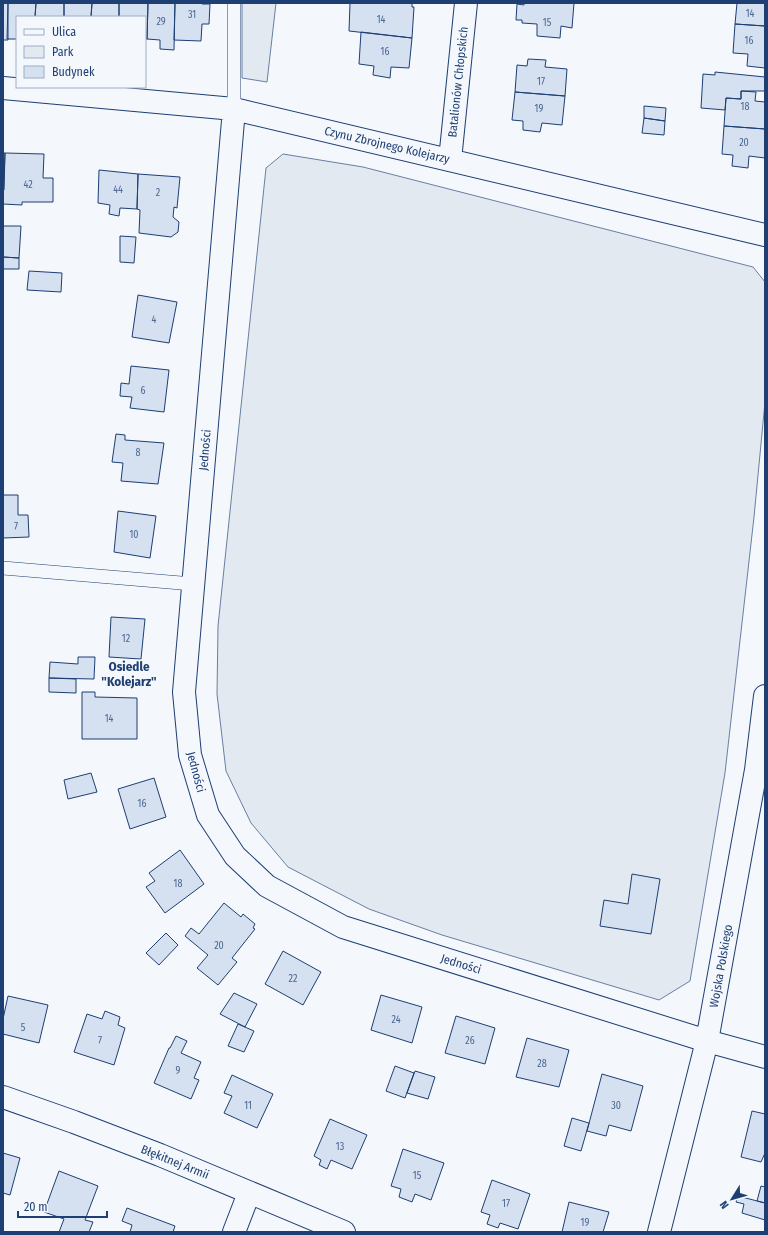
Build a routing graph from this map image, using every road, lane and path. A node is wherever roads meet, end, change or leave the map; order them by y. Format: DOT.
graph roads {
  1 [pos="234,3"];
  2 [pos="466,3"];
  3 [pos="3,88"];
  4 [pos="234,109"];
  5 [pos="450,160"];
  6 [pos="765,235"];
  7 [pos="3,568"];
  8 [pos="193,584"];
  9 [pos="765,696"];
  10 [pos="760,771"];
  11 [pos="707,1041"];
  12 [pos="765,1057"];
  13 [pos="3,1097"];
  14 [pos="249,1193"];
  15 [pos="234,1232"];
  16 [pos="344,1232"];
  17 [pos="659,1232"];
  1 -- 4 [label="lane"];
  2 -- 5 [label="street, Batalionów Chłopskich"];
  3 -- 4 [label="street, Czynu Zbrojnego Kolejarzy"];
  4 -- 5 [label="street, Czynu Zbrojnego Kolejarzy"];
  4 -- 8 [label="street, Jedności"];
  5 -- 6 [label="street, Czynu Zbrojnego Kolejarzy"];
  7 -- 8 [label="lane"];
  8 -- 11 [label="street, Jedności"];
  9 -- 10 [label="street, Wojska Polskiego"];
  10 -- 11 [label="street, Wojska Polskiego"];
  11 -- 12 [label="street, Jedności"];
  11 -- 17 [label="street, Wojska Polskiego"];
  13 -- 14 [label="street, Błękitnej Armii"];
  14 -- 15 [label="street"];
  14 -- 16 [label="street, Błękitnej Armii"];
}
